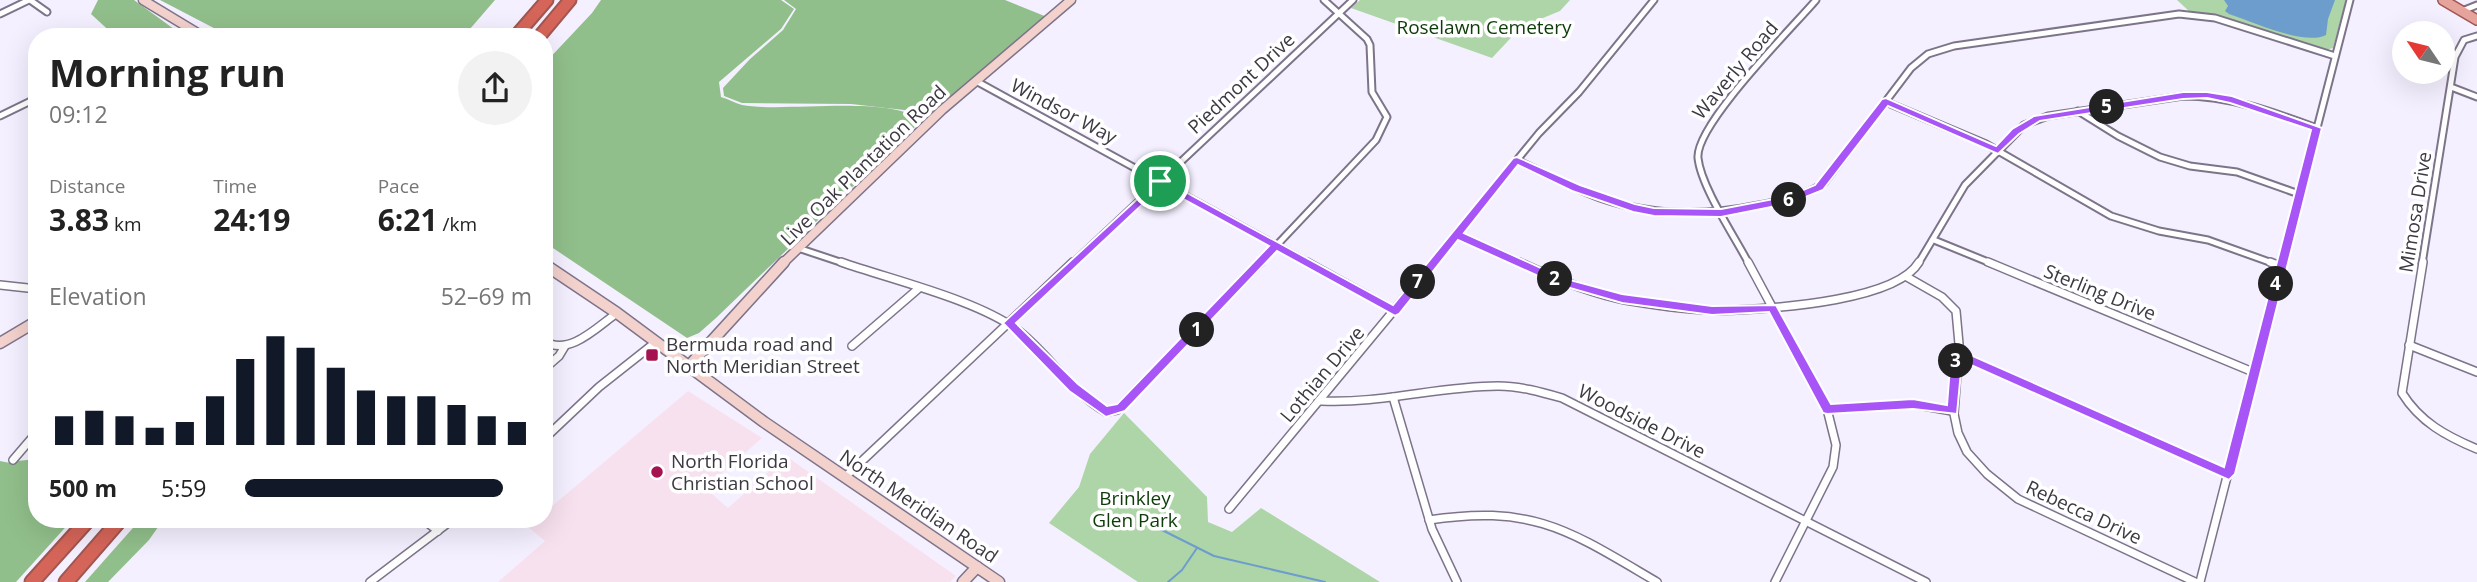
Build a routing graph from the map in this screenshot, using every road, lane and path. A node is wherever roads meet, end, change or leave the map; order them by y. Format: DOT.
graph roads {
  1 [pos="29,0"];
  2 [pos="143,0"];
  3 [pos="547,0"];
  4 [pos="570,0"];
  5 [pos="1071,0"];
  6 [pos="1324,0"];
  7 [pos="1353,0"];
  8 [pos="1654,0"];
  9 [pos="1816,0"];
  10 [pos="2350,0"];
  11 [pos="2443,0"];
  12 [pos="2455,0"];
  13 [pos="2469,8"];
  14 [pos="47,12"];
  15 [pos="0,13"];
  16 [pos="2477,13"];
  17 [pos="1338,14"];
  18 [pos="2477,20"];
  19 [pos="189,28"];
  20 [pos="523,28"];
  21 [pos="547,28"];
  22 [pos="2477,36"];
  23 [pos="2335,56"];
  24 [pos="976,81"];
  25 [pos="2451,87"];
  26 [pos="2477,97"];
  27 [pos="28,102"];
  28 [pos="1886,102"];
  29 [pos="2078,111"];
  30 [pos="0,116"];
  31 [pos="2317,128"];
  32 [pos="1998,150"];
  33 [pos="1517,160"];
  34 [pos="1160,181"];
  35 [pos="2300,194"];
  36 [pos="1721,213"];
  37 [pos="1457,234"];
  38 [pos="1934,240"];
  39 [pos="1276,245"];
  40 [pos="798,248"];
  41 [pos="2280,266"];
  42 [pos="553,270"];
  43 [pos="1907,277"];
  44 [pos="0,285"];
  45 [pos="28,288"];
  46 [pos="918,289"];
  47 [pos="1772,308"];
  48 [pos="1395,311"];
  49 [pos="617,313"];
  50 [pos="1009,323"];
  51 [pos="28,326"];
  52 [pos="656,342"];
  53 [pos="0,343"];
  54 [pos="2409,345"];
  55 [pos="553,346"];
  56 [pos="565,346"];
  57 [pos="852,346"];
  58 [pos="1957,354"];
  59 [pos="553,361"];
  60 [pos="689,366"];
  61 [pos="2253,372"];
  62 [pos="2477,372"];
  63 [pos="1393,397"];
  64 [pos="1321,401"];
  65 [pos="1827,410"];
  66 [pos="1952,411"];
  67 [pos="553,431"];
  68 [pos="28,442"];
  69 [pos="2477,449"];
  70 [pos="13,460"];
  71 [pos="2229,474"];
  72 [pos="845,477"];
  73 [pos="1229,509"];
  74 [pos="1429,520"];
  75 [pos="1807,520"];
  76 [pos="81,528"];
  77 [pos="113,528"];
  78 [pos="434,528"];
  79 [pos="442,528"];
  80 [pos="438,531"];
  81 [pos="977,567"];
  82 [pos="33,582"];
  83 [pos="66,582"];
  84 [pos="370,582"];
  85 [pos="963,582"];
  86 [pos="999,582"];
  87 [pos="1457,582"];
  88 [pos="1657,582"];
  89 [pos="1775,582"];
  90 [pos="1926,582"];
  91 [pos="2198,582"];
  1 -- 14 [label="street"];
  1 -- 15 [label="street"];
  2 -- 19 [label="main road"];
  3 -- 20 [label="highway"];
  4 -- 21 [label="highway"];
  5 -- 24 [label="main road, Live Oak Plantation Road"];
  6 -- 17 [label="street"];
  7 -- 17 [label="street, Piedmont Drive"];
  8 -- 33 [label="street, Lothian Drive"];
  9 -- 36 [label="street, Waverly Road"];
  10 -- 23 [label="street"];
  11 -- 13 [label="main road"];
  12 -- 13 [label="main road"];
  13 -- 16 [label="main road"];
  13 -- 18 [label="main road"];
  17 -- 34 [label="street, Piedmont Drive"];
  17 -- 39 [label="street"];
  22 -- 25 [label="street, Mimosa Drive"];
  23 -- 28 [label="street"];
  23 -- 31 [label="street"];
  24 -- 34 [label="street, Windsor Way"];
  24 -- 40 [label="main road, Live Oak Plantation Road"];
  25 -- 26 [label="street"];
  25 -- 54 [label="street, Mimosa Drive"];
  27 -- 30 [label="street"];
  28 -- 32 [label="street"];
  28 -- 36 [label="street"];
  29 -- 31 [label="street"];
  29 -- 32 [label="street"];
  29 -- 35 [label="street"];
  31 -- 35 [label="street"];
  32 -- 38 [label="street"];
  32 -- 41 [label="street"];
  33 -- 36 [label="street"];
  33 -- 37 [label="street, Lothian Drive"];
  34 -- 39 [label="street, Windsor Way"];
  34 -- 50 [label="street, Piedmont Drive"];
  35 -- 41 [label="street"];
  36 -- 47 [label="street, Waverly Road"];
  37 -- 47 [label="street"];
  37 -- 48 [label="street, Lothian Drive"];
  38 -- 43 [label="street"];
  38 -- 61 [label="street, Sterling Drive"];
  39 -- 48 [label="street, Windsor Way"];
  39 -- 50 [label="street"];
  40 -- 46 [label="street"];
  40 -- 60 [label="main road, Live Oak Plantation Road"];
  41 -- 61 [label="street"];
  42 -- 49 [label="main road, North Meridian Road"];
  43 -- 47 [label="street"];
  43 -- 58 [label="street, Rebecca Drive"];
  44 -- 45 [label="street"];
  46 -- 50 [label="street"];
  46 -- 57 [label="street"];
  47 -- 65 [label="street, Waverly Road"];
  48 -- 64 [label="street, Lothian Drive"];
  49 -- 52 [label="main road, North Meridian Road"];
  49 -- 56 [label="street"];
  50 -- 72 [label="street, Piedmont Drive"];
  51 -- 53 [label="main road"];
  52 -- 60 [label="main road, North Meridian Road"];
  52 -- 67 [label="street"];
  54 -- 62 [label="street"];
  54 -- 69 [label="street, Mimosa Drive"];
  55 -- 56 [label="street"];
  56 -- 59 [label="street"];
  58 -- 66 [label="street, Rebecca Drive"];
  58 -- 71 [label="street"];
  60 -- 72 [label="main road, North Meridian Road"];
  61 -- 71 [label="street"];
  63 -- 64 [label="street, Woodside Drive"];
  63 -- 74 [label="street"];
  63 -- 75 [label="street, Woodside Drive"];
  64 -- 73 [label="street, Lothian Drive"];
  65 -- 66 [label="street"];
  65 -- 75 [label="street, Waverly Road"];
  66 -- 91 [label="street, Rebecca Drive"];
  68 -- 70 [label="street"];
  71 -- 91 [label="street"];
  72 -- 81 [label="main road, North Meridian Road"];
  74 -- 87 [label="street"];
  74 -- 88 [label="street"];
  75 -- 89 [label="street, Waverly Road"];
  75 -- 90 [label="street, Woodside Drive"];
  76 -- 82 [label="highway"];
  77 -- 83 [label="highway"];
  78 -- 80 [label="street"];
  79 -- 80 [label="street"];
  80 -- 84 [label="street"];
  81 -- 85 [label="main road"];
  81 -- 86 [label="main road, North Meridian Road"];
}
